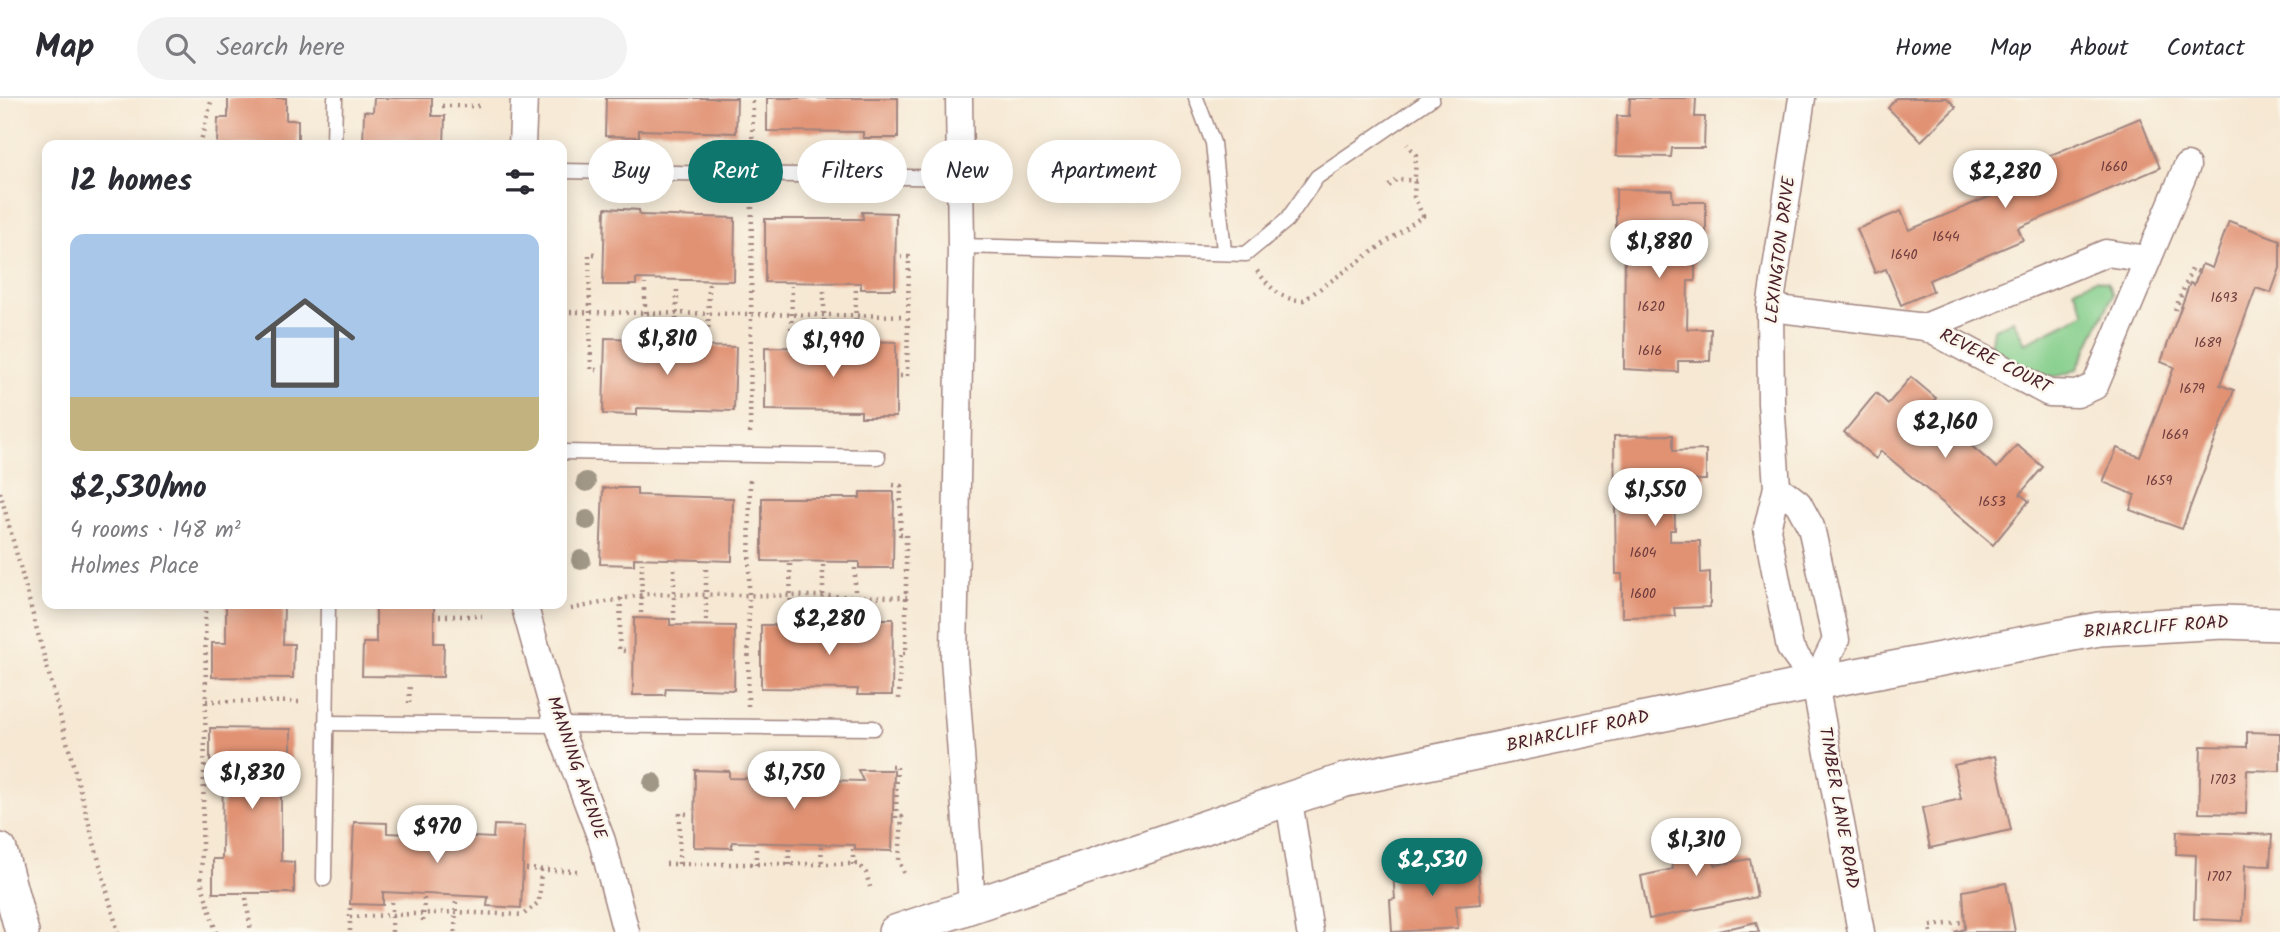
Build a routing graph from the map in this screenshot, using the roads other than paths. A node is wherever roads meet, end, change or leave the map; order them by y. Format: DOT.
graph roads {
  1 [pos="335,98"];
  2 [pos="524,98"];
  3 [pos="959,98"];
  4 [pos="1196,98"];
  5 [pos="1432,98"];
  6 [pos="1802,98"];
  7 [pos="334,140"];
  8 [pos="522,140"];
  9 [pos="960,140"];
  10 [pos="2187,166"];
  11 [pos="567,171"];
  12 [pos="921,177"];
  13 [pos="961,203"];
  14 [pos="961,246"];
  15 [pos="1224,251"];
  16 [pos="2148,259"];
  17 [pos="1770,308"];
  18 [pos="1925,327"];
  19 [pos="567,453"];
  20 [pos="878,457"];
  21 [pos="1777,487"];
  22 [pos="328,609"];
  23 [pos="525,609"];
  24 [pos="2280,624"];
  25 [pos="1815,683"];
  26 [pos="557,722"];
  27 [pos="326,723"];
  28 [pos="874,728"];
  29 [pos="1289,801"];
  30 [pos="0,850"];
  31 [pos="324,879"];
  32 [pos="972,904"];
  33 [pos="22,932"];
  34 [pos="626,932"];
  35 [pos="895,932"];
  36 [pos="1310,932"];
  37 [pos="1861,932"];
  1 -- 7 [label="lane"];
  2 -- 8 [label="street"];
  3 -- 9 [label="street"];
  4 -- 15 [label="lane"];
  5 -- 15 [label="lane"];
  6 -- 17 [label="street, LEXINGTON DRIVE"];
  10 -- 16 [label="street, REVERE COURT"];
  11 -- 12 [label="lane"];
  13 -- 14 [label="street"];
  14 -- 15 [label="lane"];
  14 -- 32 [label="street"];
  16 -- 18 [label="street, REVERE COURT"];
  16 -- 18 [label="street, REVERE COURT"];
  17 -- 18 [label="street, REVERE COURT"];
  17 -- 21 [label="street, LEXINGTON DRIVE"];
  19 -- 20 [label="lane"];
  21 -- 25 [label="street, LEXINGTON DRIVE"];
  21 -- 25 [label="street"];
  22 -- 27 [label="lane"];
  23 -- 26 [label="street, MANNING AVENUE"];
  24 -- 25 [label="street, BRIARCLIFF ROAD"];
  25 -- 29 [label="street, BRIARCLIFF ROAD"];
  25 -- 37 [label="street, TIMBER LANE ROAD"];
  26 -- 27 [label="lane"];
  26 -- 28 [label="lane"];
  26 -- 34 [label="street, MANNING AVENUE"];
  27 -- 31 [label="lane"];
  29 -- 32 [label="street, BRIARCLIFF ROAD"];
  29 -- 36 [label="street"];
  30 -- 33 [label="street"];
  32 -- 35 [label="street, BRIARCLIFF ROAD"];
}
